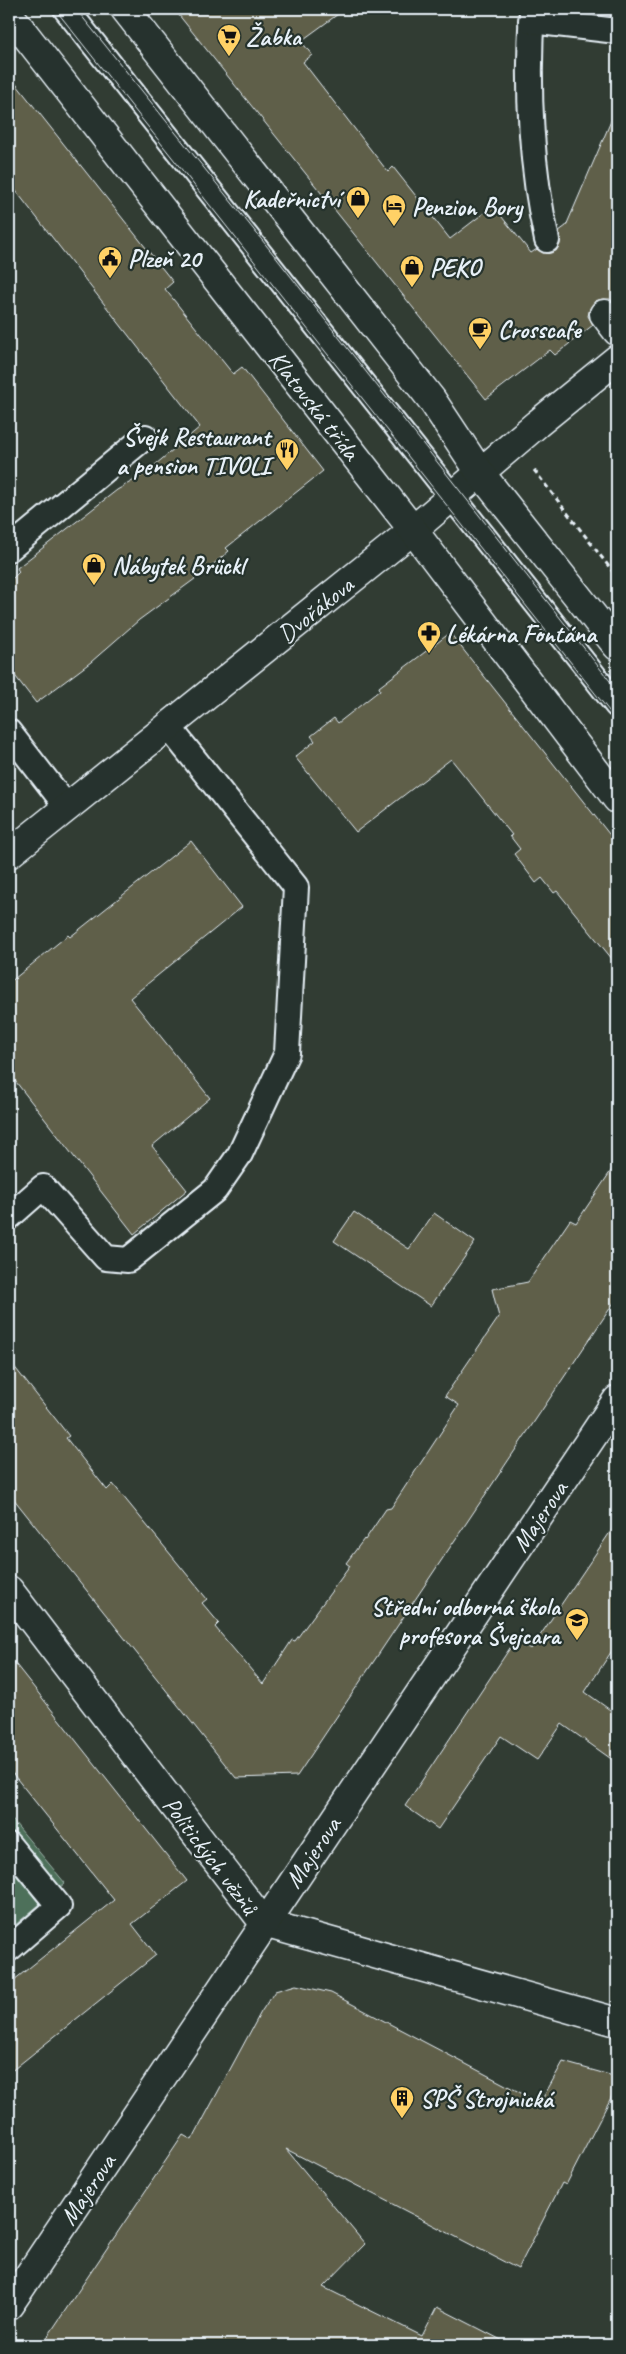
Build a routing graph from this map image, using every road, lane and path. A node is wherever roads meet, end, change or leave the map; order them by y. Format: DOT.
graph roads {
  1 [pos="66,9"];
  2 [pos="125,9"];
  3 [pos="9,14"];
  4 [pos="531,15"];
  5 [pos="617,31"];
  6 [pos="547,240"];
  7 [pos="617,360"];
  8 [pos="145,437"];
  9 [pos="514,444"];
  10 [pos="481,474"];
  11 [pos="453,497"];
  12 [pos="413,530"];
  13 [pos="9,549"];
  14 [pos="617,577"];
  15 [pos="617,646"];
  16 [pos="617,705"];
  17 [pos="168,726"];
  18 [pos="9,732"];
  19 [pos="617,799"];
  20 [pos="67,807"];
  21 [pos="9,854"];
  22 [pos="9,1217"];
  23 [pos="617,1400"];
  24 [pos="9,1590"];
  25 [pos="9,1845"];
  26 [pos="264,1923"];
  27 [pos="9,1949"];
  28 [pos="617,2022"];
  29 [pos="9,2305"];
  1 -- 11 [label="lane, Klatovská třída"];
  2 -- 10 [label="street"];
  3 -- 12 [label="street, Klatovská třída"];
  4 -- 5 [label="lane"];
  4 -- 6 [label="lane"];
  7 -- 9 [label="street, Dvořákova"];
  8 -- 13 [label="lane"];
  9 -- 10 [label="street, Dvořákova"];
  9 -- 14 [label="path"];
  10 -- 11 [label="street, Dvořákova"];
  10 -- 15 [label="street"];
  11 -- 12 [label="street, Dvořákova"];
  11 -- 16 [label="lane, Klatovská třída"];
  12 -- 17 [label="street, Dvořákova"];
  12 -- 19 [label="street, Klatovská třída"];
  17 -- 20 [label="street, Dvořákova"];
  17 -- 22 [label="lane"];
  18 -- 20 [label="lane"];
  20 -- 21 [label="street, Dvořákova"];
  23 -- 26 [label="street, Majerova"];
  24 -- 26 [label="street, Politických vězňů"];
  25 -- 27 [label="lane"];
  26 -- 28 [label="street, Politických vězňů"];
  26 -- 29 [label="street, Majerova"];
}
